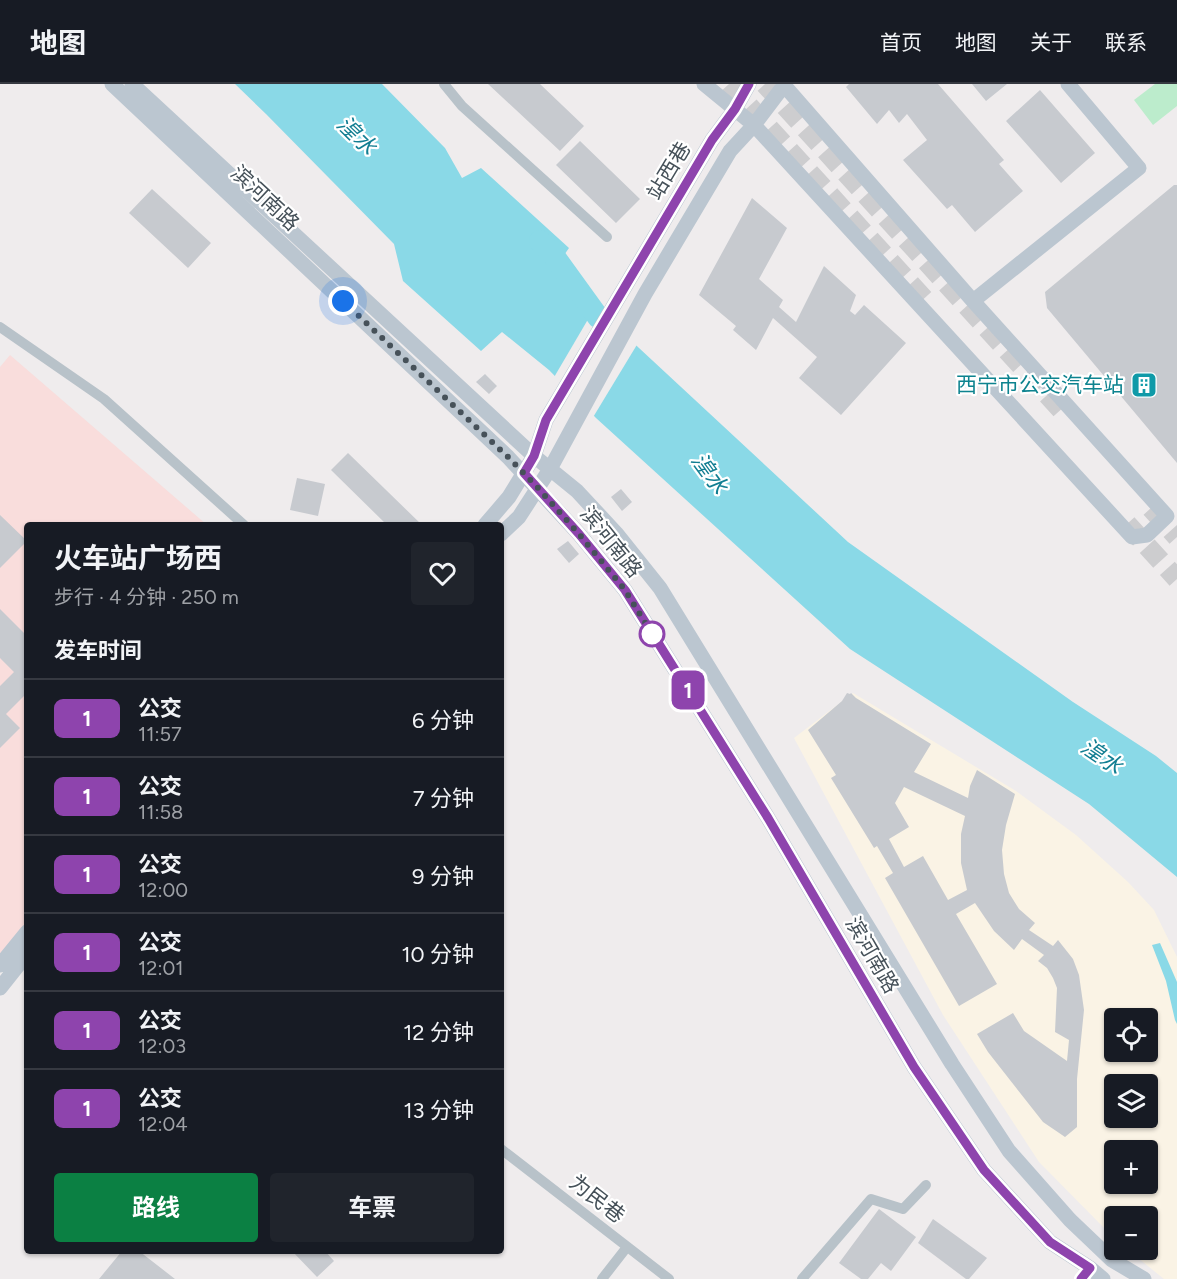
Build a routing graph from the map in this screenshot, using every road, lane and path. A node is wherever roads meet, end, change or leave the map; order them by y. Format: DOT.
graph roads {
  1 [pos="112,84"];
  2 [pos="132,84"];
  3 [pos="444,84"];
  4 [pos="704,84"];
  5 [pos="749,84"];
  6 [pos="784,84"];
  7 [pos="1068,84"];
  8 [pos="735,109"];
  9 [pos="754,125"];
  10 [pos="607,237"];
  11 [pos="973,301"];
  12 [pos="0,327"];
  13 [pos="534,456"];
  14 [pos="550,469"];
  15 [pos="524,473"];
  16 [pos="538,488"];
  17 [pos="1172,512"];
  18 [pos="241,522"];
  19 [pos="488,522"];
  20 [pos="504,531"];
  21 [pos="24,936"];
  22 [pos="24,958"];
  23 [pos="0,965"];
  24 [pos="0,988"];
  25 [pos="504,1151"];
  26 [pos="926,1185"];
  27 [pos="627,1247"];
  28 [pos="1104,1253"];
  29 [pos="1104,1258"];
  30 [pos="1108,1260"];
  31 [pos="1113,1260"];
  32 [pos="1085,1274"];
  33 [pos="602,1279"];
  34 [pos="669,1279"];
  35 [pos="802,1279"];
  36 [pos="1103,1279"];
  37 [pos="1110,1279"];
  38 [pos="1144,1279"];
  1 -- 15 [label="main road, 滨河南路"];
  2 -- 13 [label="main road, 滨河南路"];
  3 -- 10 [label="street"];
  4 -- 8 [label="main road"];
  5 -- 8 [label="main road, 站西巷"];
  6 -- 9 [label="main road, 站西巷"];
  6 -- 11 [label="main road"];
  7 -- 11 [label="main road"];
  8 -- 9 [label="main road"];
  8 -- 13 [label="main road, 站西巷"];
  9 -- 14 [label="main road, 站西巷"];
  9 -- 17 [label="main road"];
  11 -- 17 [label="main road"];
  12 -- 18 [label="street"];
  13 -- 14 [label="main road, 滨河南路"];
  13 -- 15 [label="main road, 站西巷"];
  14 -- 16 [label="main road, 站西巷"];
  14 -- 28 [label="main road, 滨河南路"];
  15 -- 16 [label="main road, 滨河南路"];
  15 -- 19 [label="main road, 站西巷"];
  16 -- 20 [label="main road, 站西巷"];
  16 -- 32 [label="main road, 滨河南路"];
  21 -- 23 [label="main road"];
  22 -- 24 [label="main road"];
  25 -- 27 [label="street, 为民巷"];
  26 -- 35 [label="street"];
  27 -- 33 [label="street"];
  27 -- 34 [label="street, 为民巷"];
  29 -- 32 [label="main road"];
  30 -- 37 [label="main road"];
  31 -- 38 [label="main road, 滨河南路"];
  32 -- 36 [label="main road, 滨河南路"];
}
